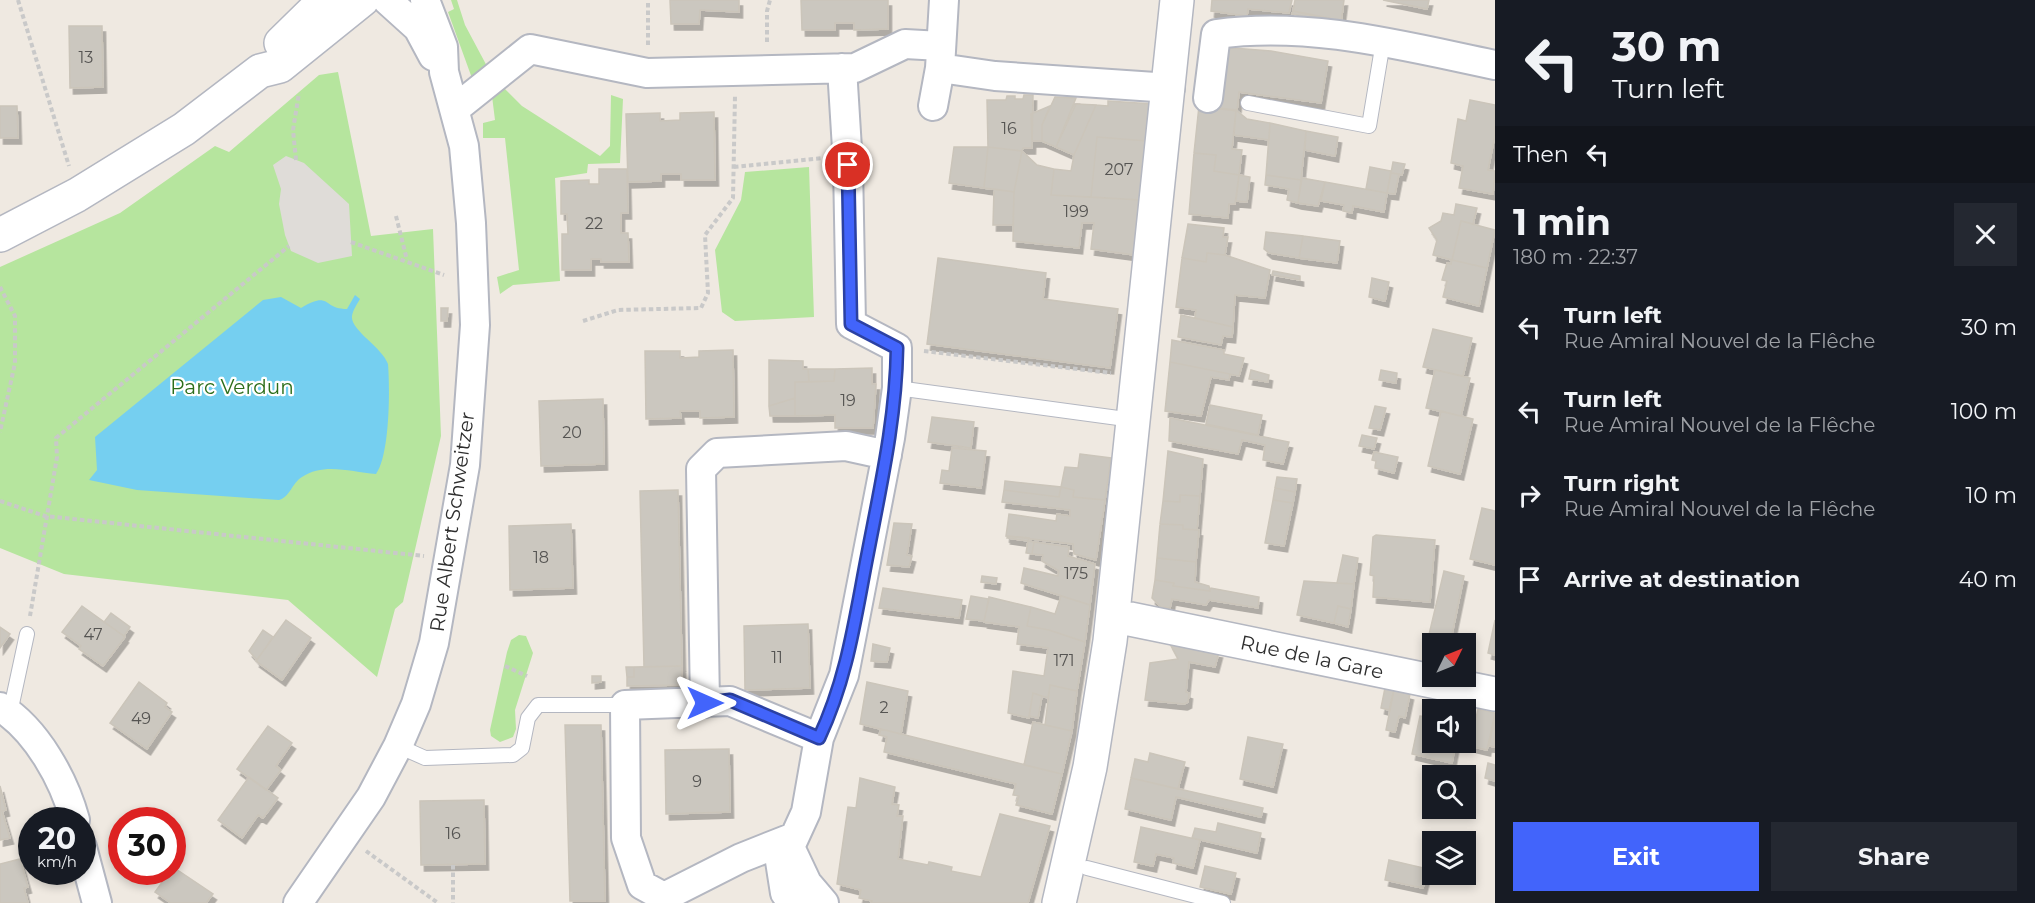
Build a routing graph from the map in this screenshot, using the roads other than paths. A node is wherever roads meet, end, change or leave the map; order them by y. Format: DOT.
graph roads {
  1 [pos="325,0"];
  2 [pos="362,0"];
  3 [pos="387,0"];
  4 [pos="425,0"];
  5 [pos="944,0"];
  6 [pos="1177,0"];
  7 [pos="1197,0"];
  8 [pos="1383,42"];
  9 [pos="941,57"];
  10 [pos="1495,65"];
  11 [pos="842,68"];
  12 [pos="260,71"];
  13 [pos="444,72"];
  14 [pos="1196,95"];
  15 [pos="1248,103"];
  16 [pos="933,106"];
  17 [pos="455,109"];
  18 [pos="0,235"];
  19 [pos="897,388"];
  20 [pos="1135,421"];
  21 [pos="887,455"];
  22 [pos="1130,619"];
  23 [pos="27,634"];
  24 [pos="1495,694"];
  25 [pos="705,703"];
  26 [pos="625,705"];
  27 [pos="5,710"];
  28 [pos="819,738"];
  29 [pos="398,746"];
  30 [pos="70,807"];
  31 [pos="792,842"];
  32 [pos="1087,868"];
  33 [pos="92,885"];
  34 [pos="97,903"];
  35 [pos="298,903"];
  36 [pos="792,903"];
  37 [pos="824,903"];
  38 [pos="1059,903"];
  39 [pos="1078,903"];
  40 [pos="1223,903"];
  1 -- 12 [label="main road"];
  2 -- 12 [label="main road"];
  3 -- 13 [label="street, Rue Albert Schweitzer"];
  4 -- 13 [label="street, Rue Albert Schweitzer"];
  5 -- 9 [label="street"];
  6 -- 14 [label="main road"];
  7 -- 22 [label="main road"];
  8 -- 10 [label="street"];
  8 -- 14 [label="street"];
  8 -- 15 [label="lane"];
  9 -- 11 [label="street"];
  9 -- 14 [label="street"];
  9 -- 16 [label="street"];
  11 -- 17 [label="street"];
  11 -- 19 [label="street"];
  12 -- 18 [label="main road"];
  13 -- 17 [label="street, Rue Albert Schweitzer"];
  14 -- 20 [label="main road"];
  17 -- 29 [label="street, Rue Albert Schweitzer"];
  19 -- 20 [label="lane"];
  19 -- 21 [label="street"];
  20 -- 38 [label="main road"];
  21 -- 25 [label="street"];
  21 -- 28 [label="street"];
  22 -- 24 [label="main road, Rue de la Gare"];
  22 -- 32 [label="main road"];
  23 -- 27 [label="lane"];
  25 -- 26 [label="street"];
  25 -- 28 [label="street"];
  26 -- 29 [label="lane"];
  26 -- 31 [label="street"];
  27 -- 30 [label="street"];
  28 -- 31 [label="street"];
  29 -- 35 [label="street, Rue Albert Schweitzer"];
  31 -- 36 [label="street"];
  31 -- 37 [label="street"];
  32 -- 39 [label="main road"];
  32 -- 40 [label="lane"];
  33 -- 34 [label="street"];
}
